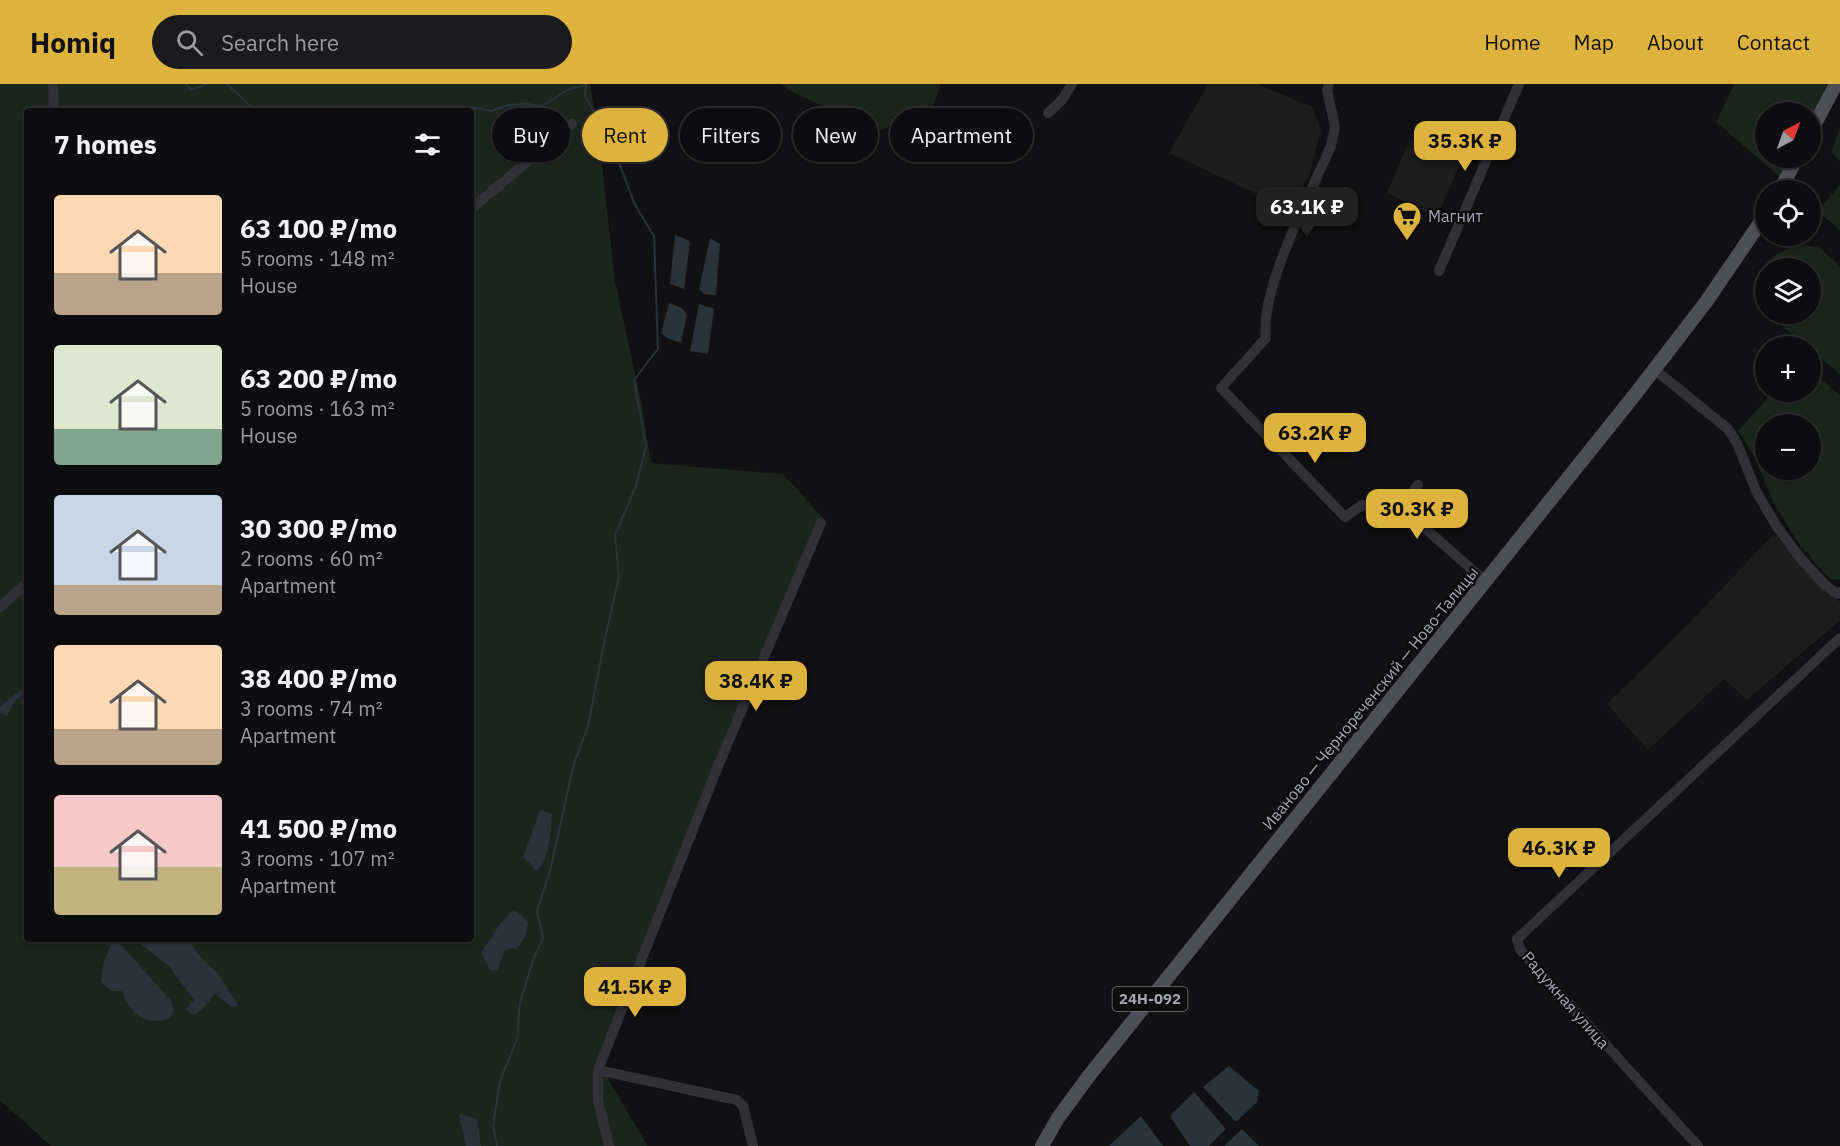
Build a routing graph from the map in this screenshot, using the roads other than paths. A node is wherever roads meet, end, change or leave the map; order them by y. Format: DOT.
graph roads {
  1 [pos="53,84"];
  2 [pos="1072,84"];
  3 [pos="1329,84"];
  4 [pos="1519,84"];
  5 [pos="1836,84"];
  6 [pos="54,108"];
  7 [pos="1821,112"];
  8 [pos="1048,113"];
  9 [pos="572,124"];
  10 [pos="474,206"];
  11 [pos="1755,230"];
  12 [pos="1439,271"];
  13 [pos="1654,369"];
  14 [pos="1418,485"];
  15 [pos="1410,515"];
  16 [pos="821,523"];
  17 [pos="1485,581"];
  18 [pos="24,587"];
  19 [pos="1840,592"];
  20 [pos="0,607"];
  21 [pos="1840,638"];
  22 [pos="598,1070"];
  23 [pos="609,1146"];
  24 [pos="753,1146"];
  25 [pos="1042,1146"];
  26 [pos="1698,1146"];
  1 -- 6 [label="street"];
  2 -- 8 [label="street"];
  3 -- 15 [label="street"];
  4 -- 12 [label="street"];
  5 -- 7 [label="main road"];
  9 -- 10 [label="street"];
  11 -- 13 [label="main road, Иваново — Чернореченский — Ново-Талицы / 24Н-092"];
  13 -- 17 [label="main road, Иваново — Чернореченский — Ново-Талицы / 24Н-092"];
  13 -- 19 [label="street"];
  14 -- 15 [label="street"];
  15 -- 17 [label="street"];
  16 -- 22 [label="street"];
  17 -- 25 [label="main road, Иваново — Чернореченский — Ново-Талицы / 24Н-092"];
  18 -- 20 [label="street"];
  21 -- 26 [label="street, Радужная улица"];
  22 -- 23 [label="street"];
  22 -- 24 [label="street"];
}
